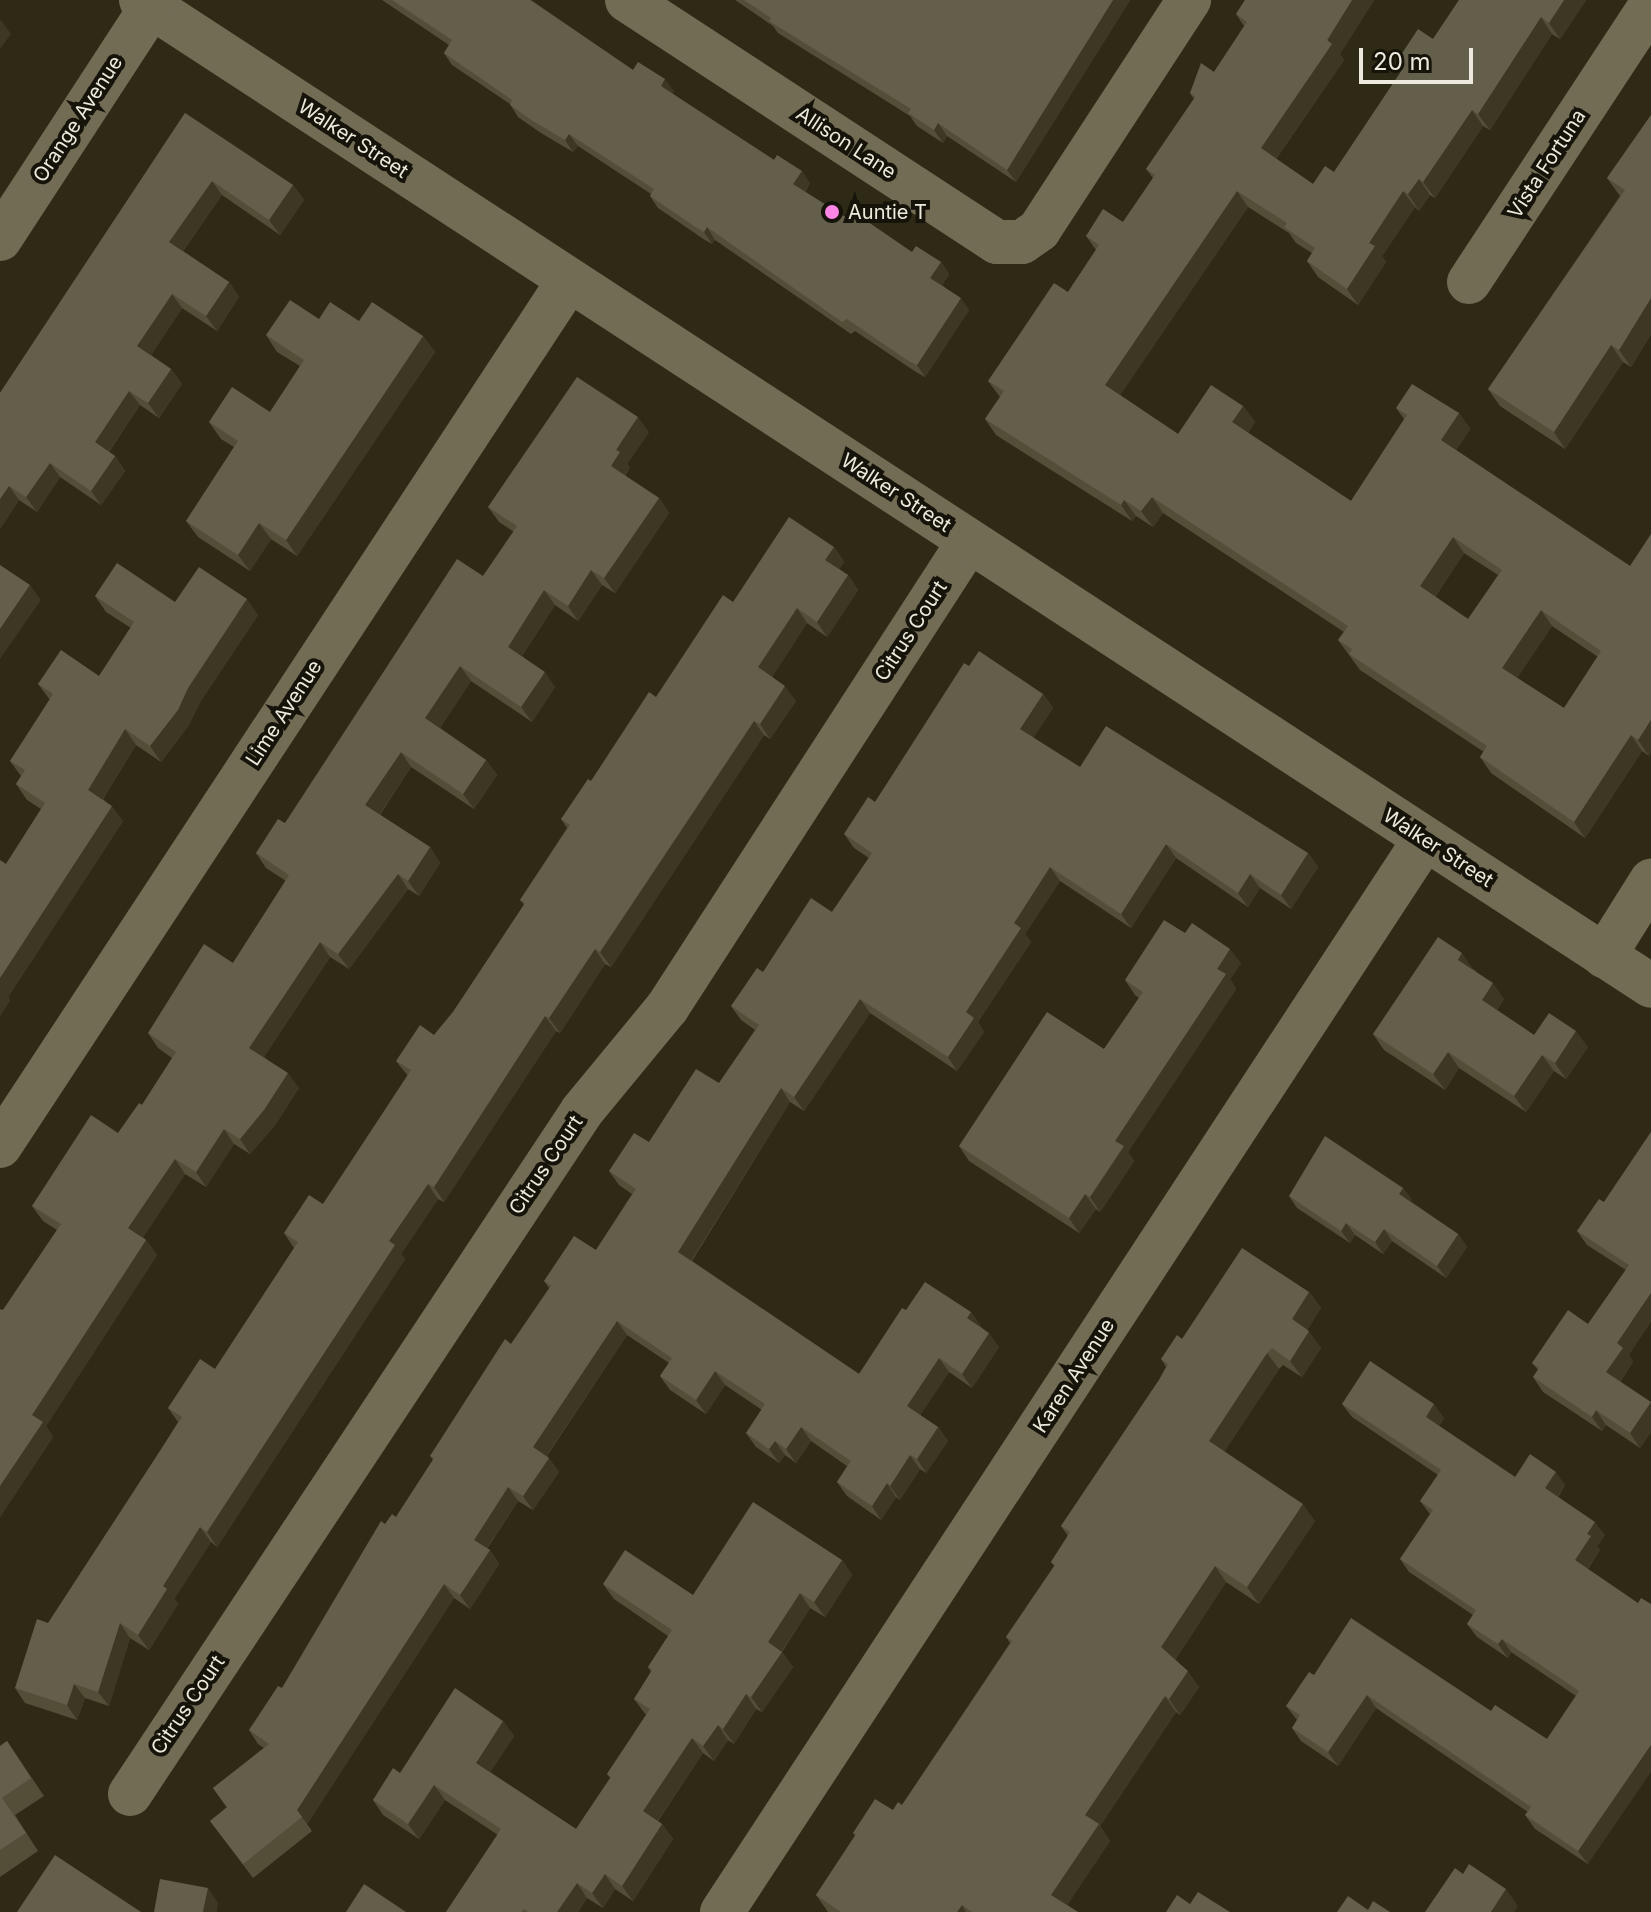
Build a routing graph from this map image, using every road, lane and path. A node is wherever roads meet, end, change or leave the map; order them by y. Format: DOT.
graph roads {
  1 [pos="627,0"];
  2 [pos="1189,0"];
  3 [pos="149,2"];
  4 [pos="1651,5"];
  5 [pos="0,239"];
  6 [pos="569,280"];
  7 [pos="1469,282"];
  8 [pos="969,541"];
  9 [pos="1425,839"];
  10 [pos="1651,881"];
  11 [pos="1604,956"];
  12 [pos="1651,986"];
  13 [pos="0,1146"];
  14 [pos="130,1794"];
  15 [pos="722,1912"];
  1 -- 2 [label="street, Allison Lane"];
  3 -- 5 [label="street, Orange Avenue"];
  3 -- 6 [label="street, Walker Street"];
  4 -- 7 [label="street, Vista Fortuna"];
  6 -- 8 [label="street, Walker Street"];
  6 -- 13 [label="street, Lime Avenue"];
  8 -- 9 [label="street, Walker Street"];
  8 -- 14 [label="street, Citrus Court"];
  9 -- 11 [label="street, Walker Street"];
  9 -- 15 [label="street, Karen Avenue"];
  10 -- 11 [label="street"];
  11 -- 12 [label="street, Walker Street"];
}
